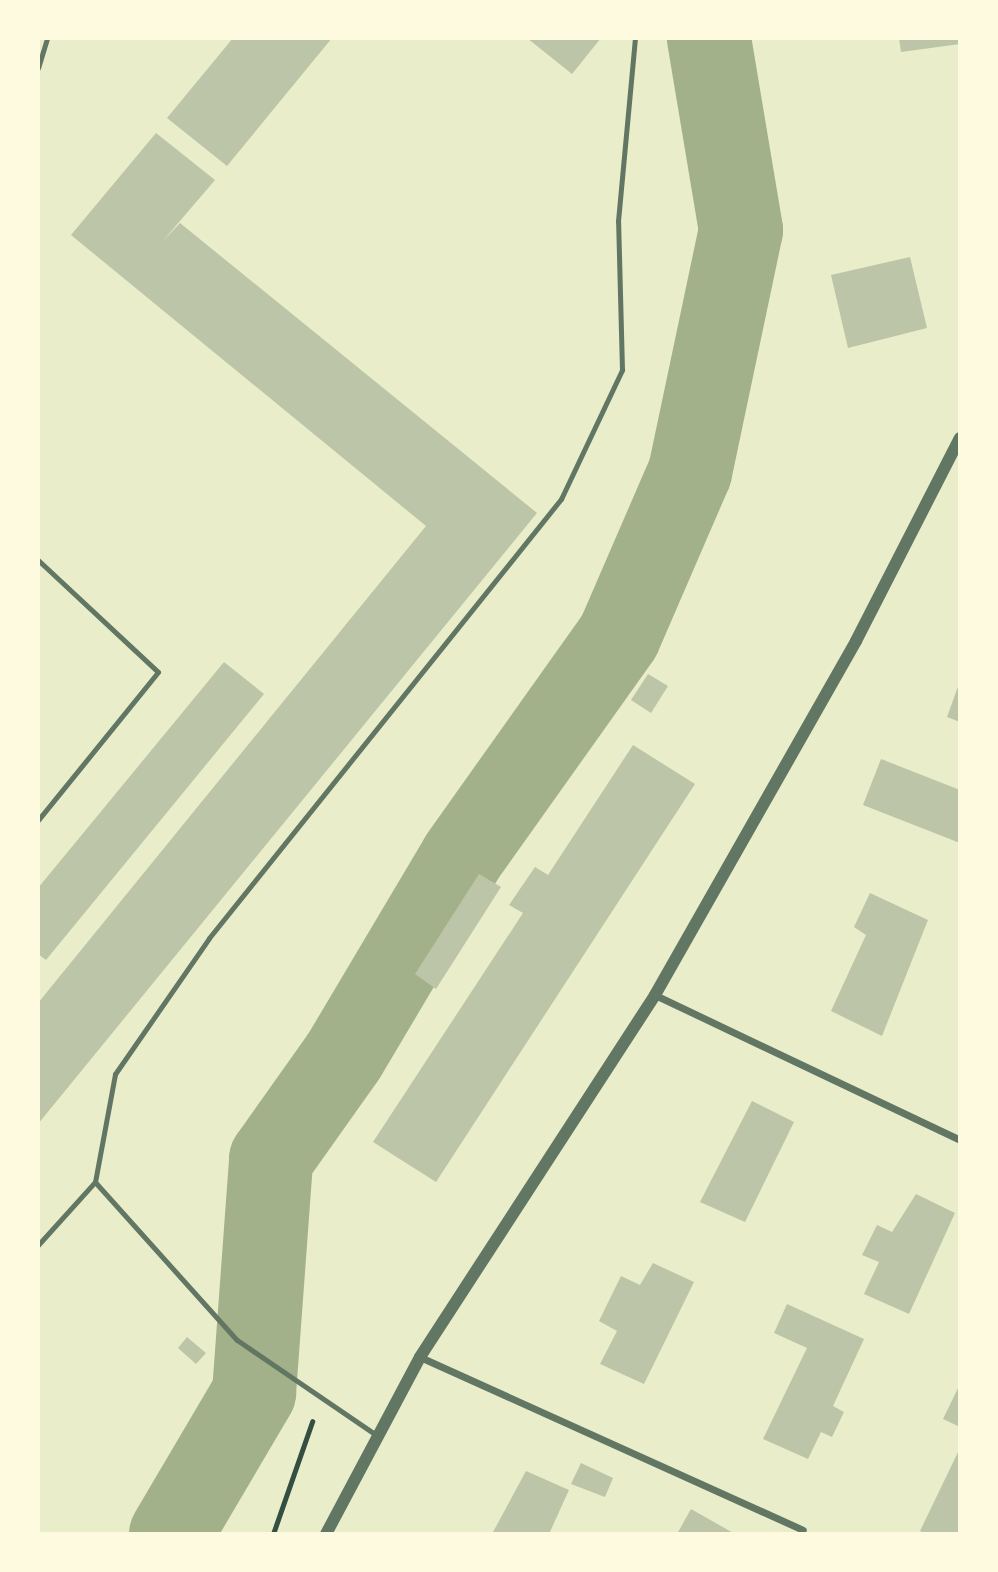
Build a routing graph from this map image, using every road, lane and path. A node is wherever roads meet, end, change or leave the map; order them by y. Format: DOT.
graph roads {
  1 [pos="47,38"];
  2 [pos="635,38"];
  3 [pos="38,68"];
  4 [pos="960,438"];
  5 [pos="38,560"];
  6 [pos="38,820"];
  7 [pos="655,995"];
  8 [pos="960,1140"];
  9 [pos="95,1182"];
  10 [pos="38,1245"];
  11 [pos="420,1357"];
  12 [pos="311,1425"];
  13 [pos="375,1434"];
  14 [pos="803,1530"];
  15 [pos="273,1534"];
  16 [pos="326,1534"];
  1 -- 3 [label="lane"];
  2 -- 9 [label="lane"];
  4 -- 7 [label="street"];
  5 -- 6 [label="lane"];
  7 -- 8 [label="street"];
  7 -- 11 [label="street"];
  9 -- 10 [label="lane"];
  9 -- 13 [label="lane"];
  11 -- 13 [label="street"];
  11 -- 14 [label="street"];
  12 -- 15 [label="path"];
  13 -- 16 [label="street"];
}
